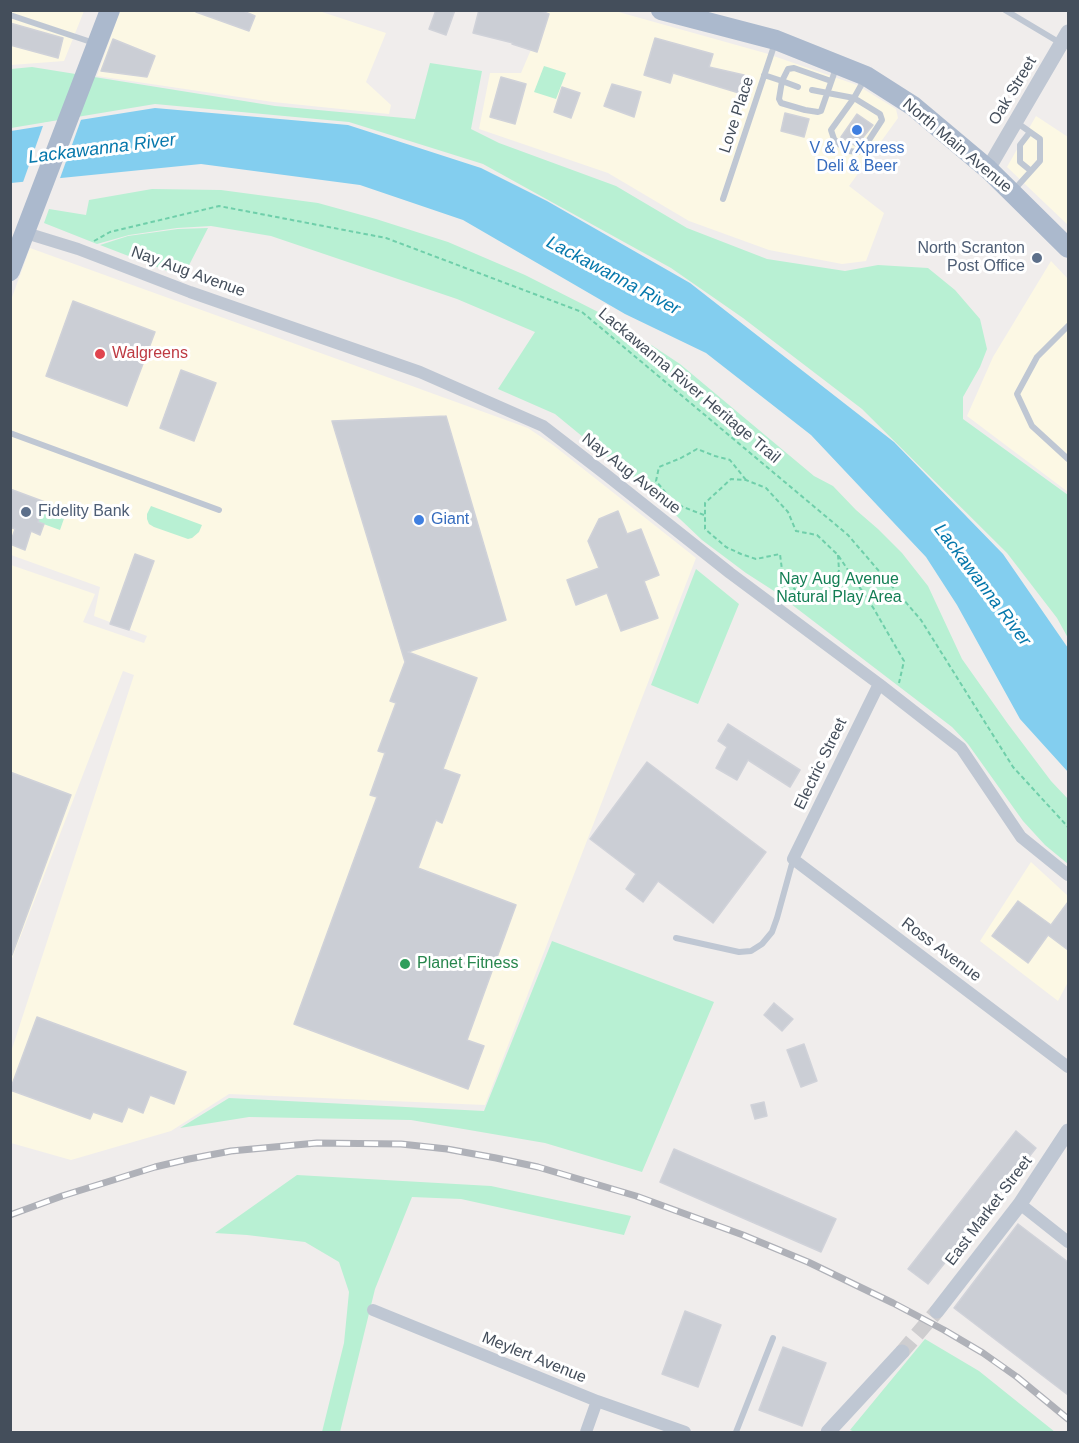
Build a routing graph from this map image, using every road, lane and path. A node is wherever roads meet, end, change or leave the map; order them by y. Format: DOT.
graph roads {
  1 [pos="110,10"];
  2 [pos="1005,10"];
  3 [pos="670,12"];
  4 [pos="10,15"];
  5 [pos="1065,38"];
  6 [pos="776,40"];
  7 [pos="98,44"];
  8 [pos="834,73"];
  9 [pos="764,75"];
  10 [pos="866,76"];
  11 [pos="782,81"];
  12 [pos="798,87"];
  13 [pos="812,90"];
  14 [pos="828,92"];
  15 [pos="854,98"];
  16 [pos="1015,122"];
  17 [pos="1030,132"];
  18 [pos="988,169"];
  19 [pos="1031,171"];
  20 [pos="1012,191"];
  21 [pos="723,199"];
  22 [pos="26,233"];
  23 [pos="1068,248"];
  24 [pos="78,249"];
  25 [pos="10,271"];
  26 [pos="1068,326"];
  27 [pos="10,433"];
  28 [pos="1068,459"];
  29 [pos="746,480"];
  30 [pos="219,510"];
  31 [pos="705,516"];
  32 [pos="838,555"];
  33 [pos="879,684"];
  34 [pos="898,684"];
  35 [pos="1068,827"];
  36 [pos="793,859"];
  37 [pos="1068,875"];
  38 [pos="675,938"];
  39 [pos="1068,1067"];
  40 [pos="1068,1131"];
  41 [pos="1020,1204"];
  42 [pos="1068,1242"];
  43 [pos="373,1310"];
  44 [pos="936,1311"];
  45 [pos="773,1338"];
  46 [pos="902,1352"];
  47 [pos="597,1401"];
  48 [pos="585,1432"];
  49 [pos="685,1432"];
  50 [pos="736,1432"];
  51 [pos="828,1432"];
  1 -- 7 [label="main road"];
  2 -- 5 [label="lane"];
  3 -- 6 [label="main road, North Main Avenue"];
  4 -- 7 [label="lane"];
  5 -- 16 [label="street, Oak Street"];
  6 -- 8 [label="main road, North Main Avenue"];
  6 -- 9 [label="lane, Love Place"];
  7 -- 22 [label="main road"];
  8 -- 10 [label="main road, North Main Avenue"];
  8 -- 11 [label="lane"];
  8 -- 14 [label="lane"];
  9 -- 11 [label="lane"];
  9 -- 21 [label="lane, Love Place"];
  10 -- 15 [label="lane"];
  10 -- 18 [label="main road, North Main Avenue"];
  11 -- 12 [label="lane"];
  11 -- 14 [label="lane"];
  13 -- 14 [label="lane"];
  14 -- 15 [label="lane"];
  15 -- 15 [label="lane"];
  16 -- 17 [label="lane"];
  16 -- 18 [label="street, Oak Street"];
  17 -- 19 [label="lane"];
  17 -- 19 [label="lane"];
  18 -- 20 [label="main road, North Main Avenue"];
  19 -- 20 [label="lane"];
  20 -- 23 [label="main road, North Main Avenue"];
  22 -- 24 [label="street, Nay Aug Avenue"];
  22 -- 25 [label="main road"];
  24 -- 33 [label="street, Nay Aug Avenue"];
  24 -- 35 [label="path, Lackawanna River Heritage Trail"];
  26 -- 28 [label="lane"];
  27 -- 30 [label="lane"];
  29 -- 31 [label="path"];
  29 -- 31 [label="path"];
  29 -- 32 [label="path"];
  31 -- 32 [label="path"];
  32 -- 34 [label="path"];
  33 -- 36 [label="street, Electric Street"];
  33 -- 37 [label="street, Nay Aug Avenue"];
  36 -- 38 [label="lane"];
  36 -- 39 [label="street, Ross Avenue"];
  40 -- 41 [label="street, East Market Street"];
  41 -- 42 [label="street"];
  41 -- 44 [label="street, East Market Street"];
  43 -- 47 [label="street, Meylert Avenue"];
  45 -- 50 [label="lane"];
  46 -- 51 [label="street"];
  47 -- 48 [label="street"];
  47 -- 49 [label="street, Meylert Avenue"];
}
